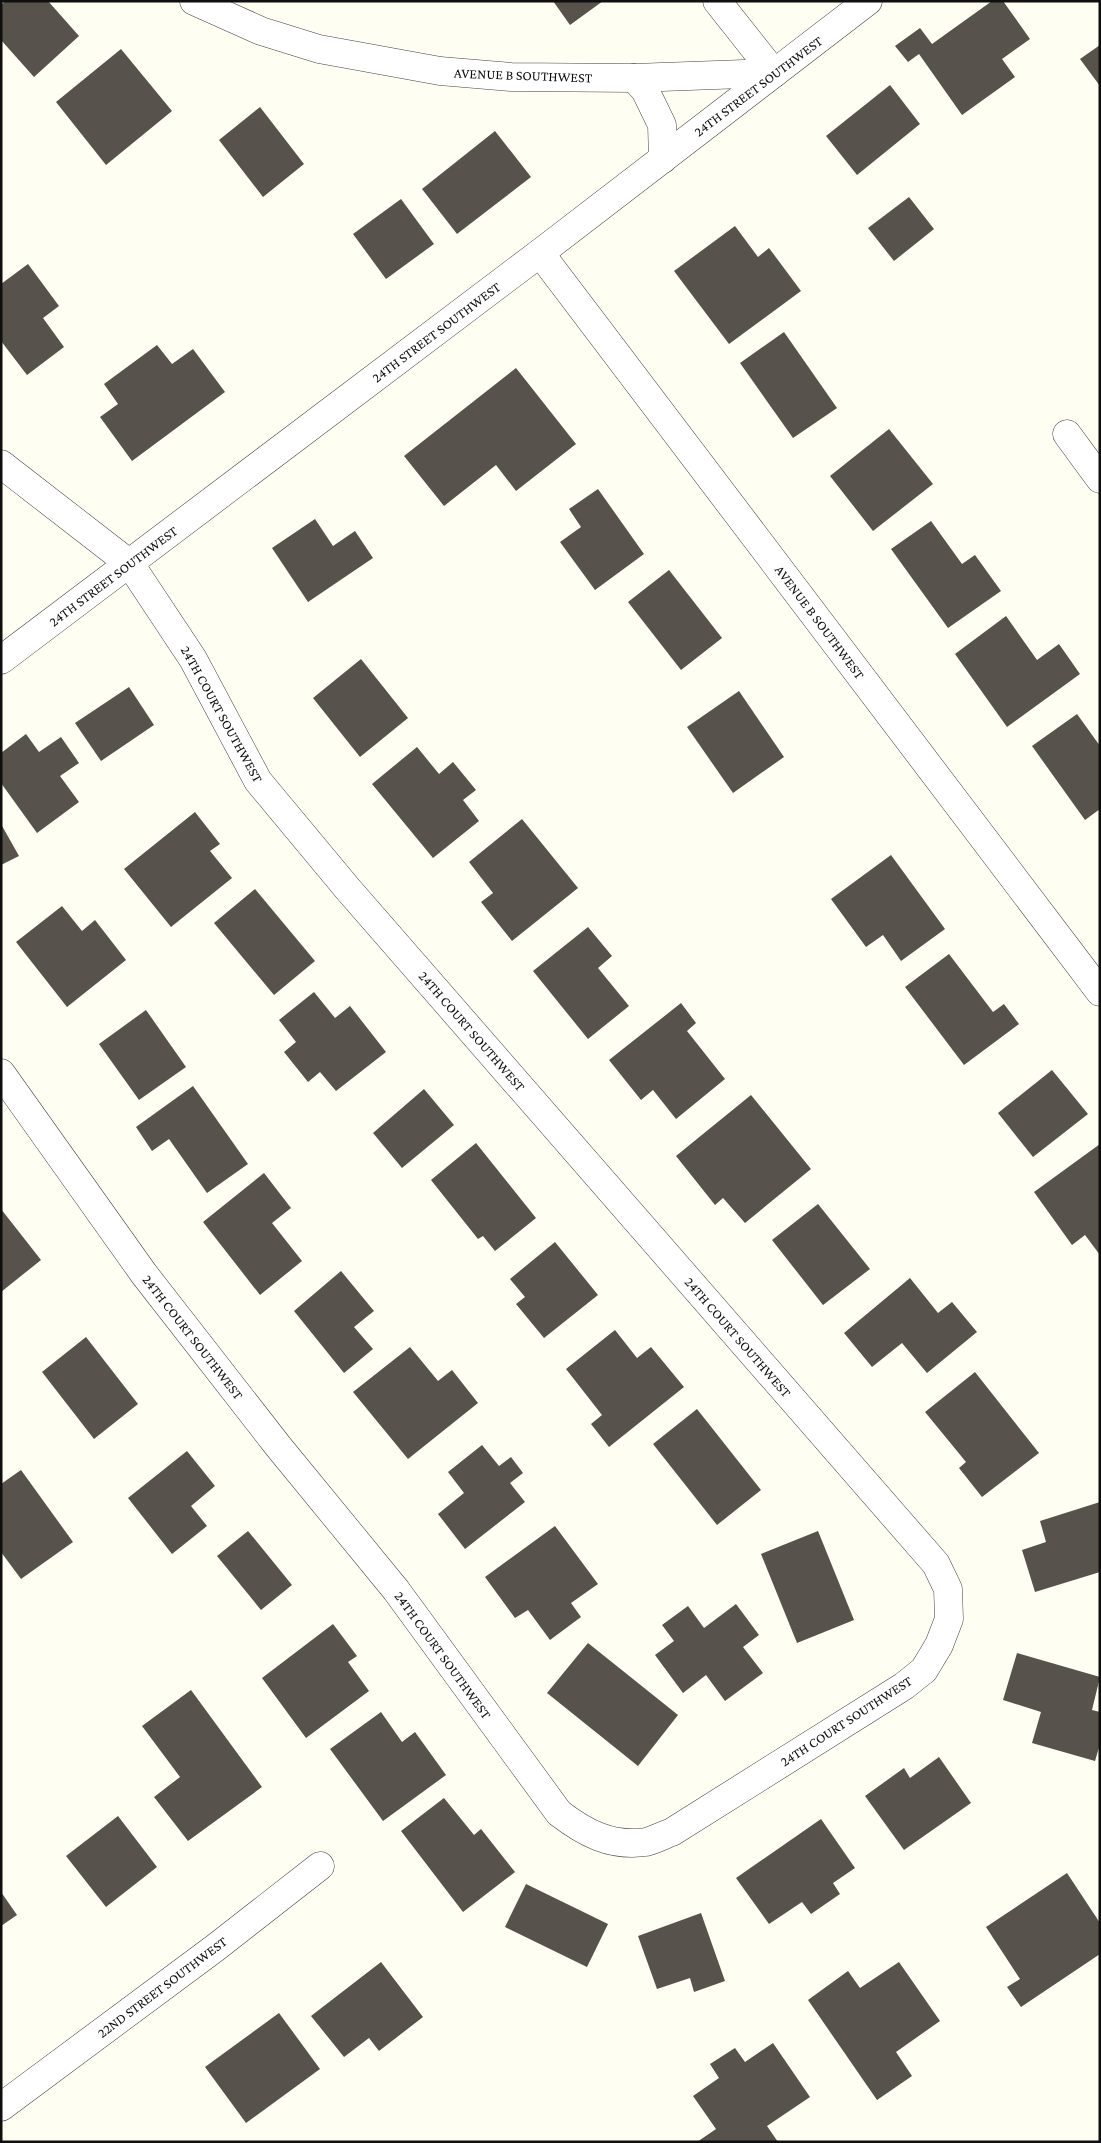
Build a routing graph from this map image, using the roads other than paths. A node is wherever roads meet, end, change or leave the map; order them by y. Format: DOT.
graph roads {
  1 [pos="194,1"];
  2 [pos="717,1"];
  3 [pos="868,1"];
  4 [pos="774,73"];
  5 [pos="634,78"];
  6 [pos="663,159"];
  7 [pos="540,253"];
  8 [pos="1067,434"];
  9 [pos="1,464"];
  10 [pos="1100,479"];
  11 [pos="130,564"];
  12 [pos="1,660"];
  13 [pos="1100,992"];
  14 [pos="1,1072"];
  15 [pos="320,1866"];
  16 [pos="1,2107"];
  1 -- 5 [label="street, AVENUE B SOUTHWEST"];
  2 -- 4 [label="street"];
  3 -- 4 [label="street, 24TH STREET SOUTHWEST"];
  4 -- 5 [label="street, AVENUE B SOUTHWEST"];
  4 -- 6 [label="street, 24TH STREET SOUTHWEST"];
  5 -- 6 [label="street"];
  6 -- 7 [label="street, 24TH STREET SOUTHWEST"];
  7 -- 11 [label="street, 24TH STREET SOUTHWEST"];
  7 -- 13 [label="street, AVENUE B SOUTHWEST"];
  8 -- 10 [label="street"];
  9 -- 11 [label="street, 24TH COURT SOUTHWEST"];
  11 -- 12 [label="street, 24TH STREET SOUTHWEST"];
  11 -- 14 [label="street, 24TH COURT SOUTHWEST"];
  15 -- 16 [label="street, 22ND STREET SOUTHWEST"];
}
